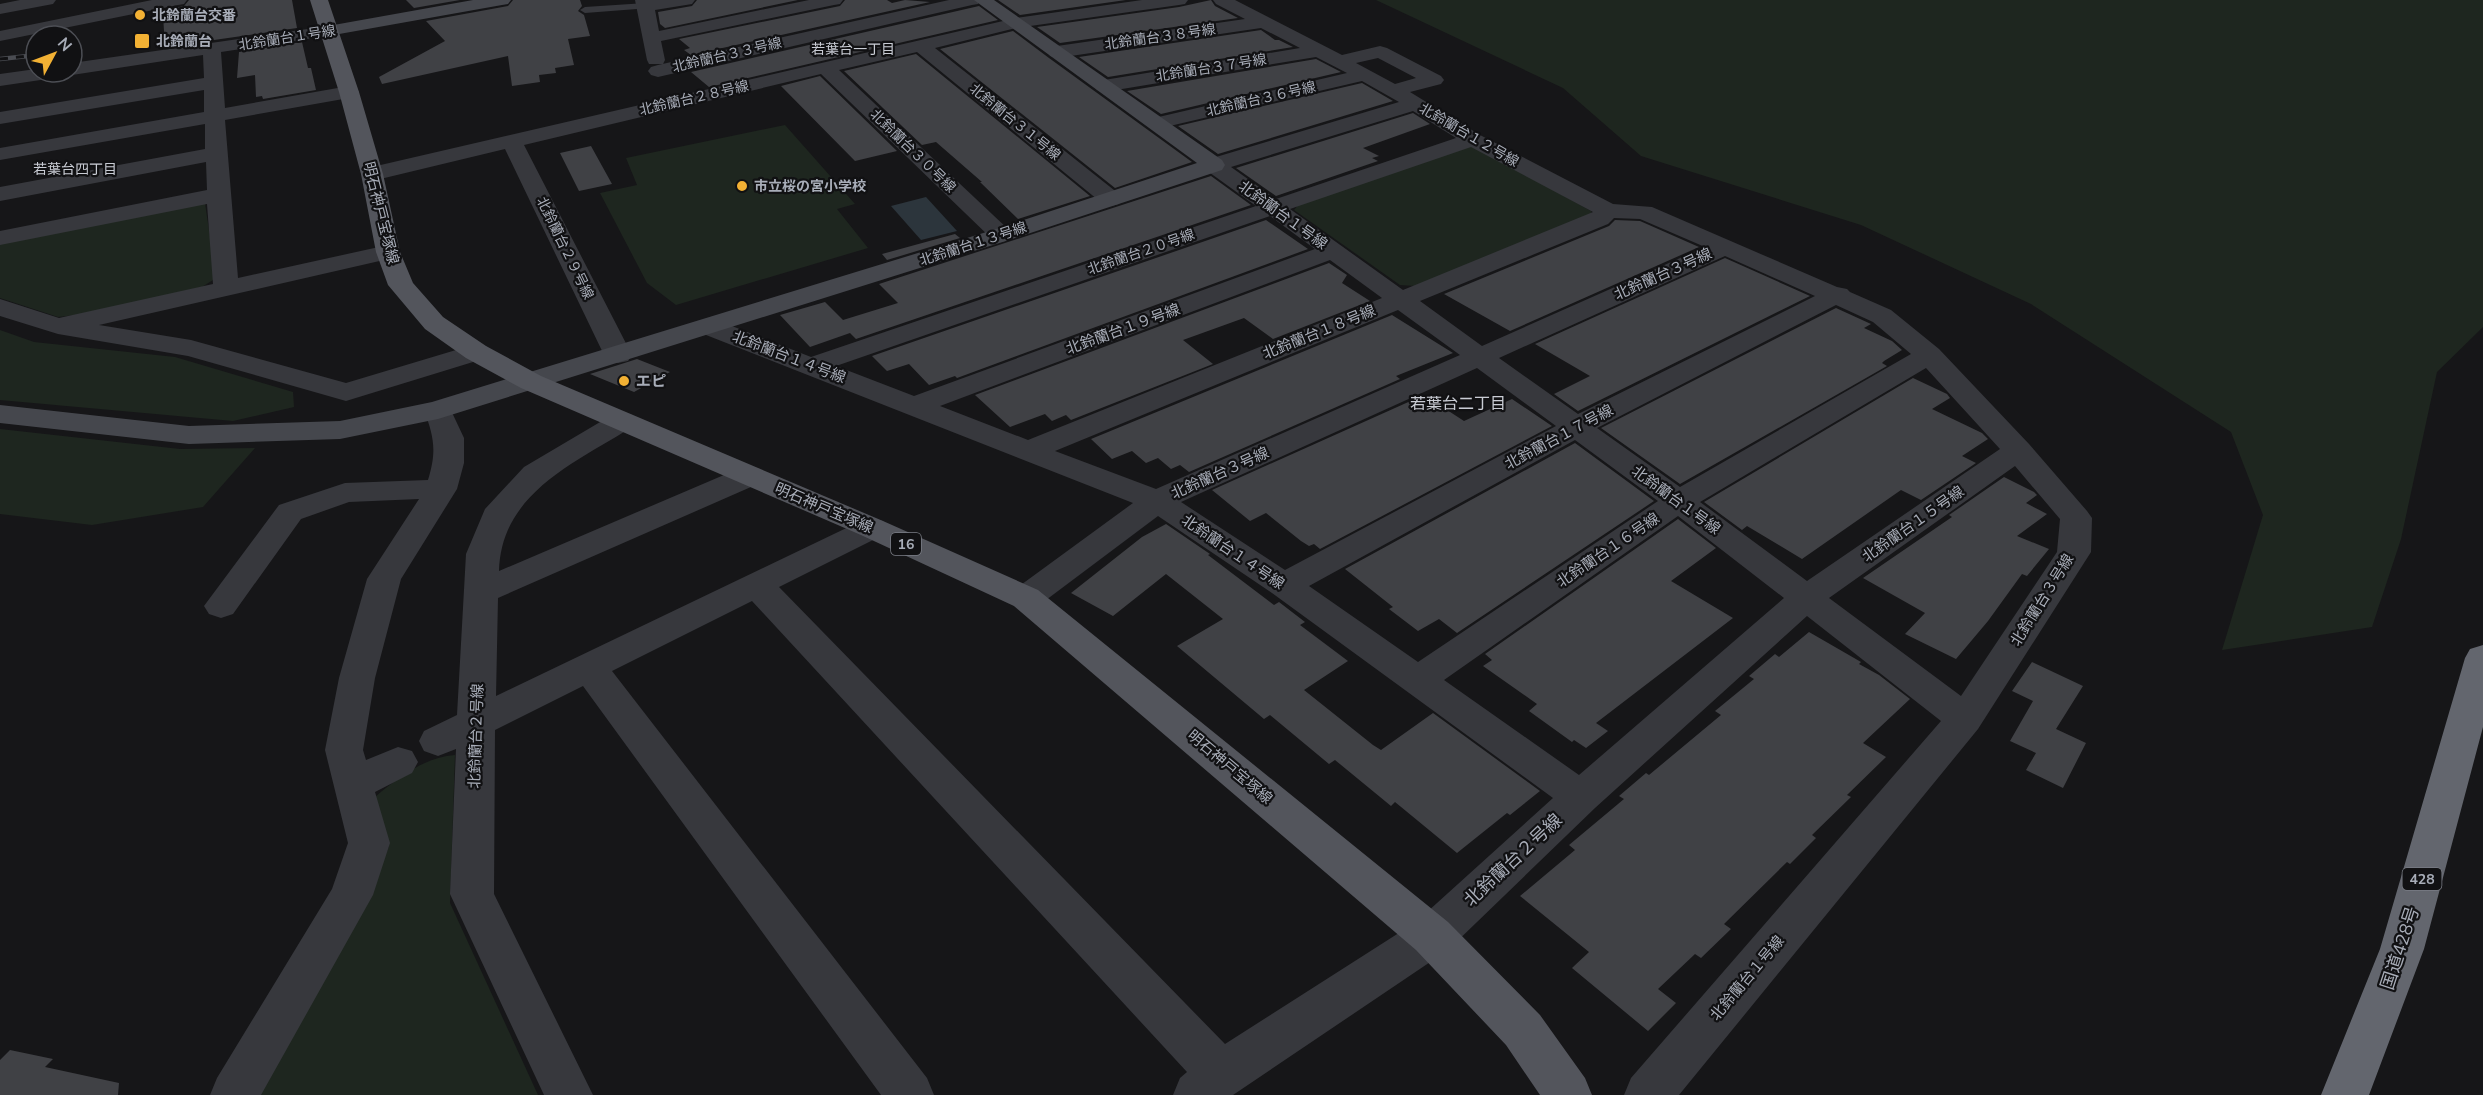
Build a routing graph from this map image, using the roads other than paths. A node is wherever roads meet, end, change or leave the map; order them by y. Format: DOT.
graph roads {
  1 [pos="47,0"];
  2 [pos="178,0"];
  3 [pos="319,0"];
  4 [pos="502,0"];
  5 [pos="686,0"];
  6 [pos="831,0"];
  7 [pos="972,0"];
  8 [pos="983,0"];
  9 [pos="1179,0"];
  10 [pos="1222,0"];
  11 [pos="645,3"];
  12 [pos="0,9"];
  13 [pos="585,10"];
  14 [pos="1263,22"];
  15 [pos="1016,23"];
  16 [pos="328,31"];
  17 [pos="0,36"];
  18 [pos="652,38"];
  19 [pos="920,45"];
  20 [pos="212,49"];
  21 [pos="1318,51"];
  22 [pos="1057,52"];
  23 [pos="1338,62"];
  24 [pos="84,67"];
  25 [pos="825,68"];
  26 [pos="658,71"];
  27 [pos="1364,75"];
  28 [pos="24,76"];
  29 [pos="0,80"];
  30 [pos="214,82"];
  31 [pos="1104,86"];
  32 [pos="1393,90"];
  33 [pos="349,92"];
  34 [pos="1415,104"];
  35 [pos="666,105"];
  36 [pos="216,116"];
  37 [pos="0,118"];
  38 [pos="1157,123"];
  39 [pos="1473,139"];
  40 [pos="512,142"];
  41 [pos="217,153"];
  42 [pos="0,154"];
  43 [pos="1214,165"];
  44 [pos="372,174"];
  45 [pos="0,194"];
  46 [pos="218,195"];
  47 [pos="1111,199"];
  48 [pos="1272,207"];
  49 [pos="1608,211"];
  50 [pos="1001,235"];
  51 [pos="0,238"];
  52 [pos="1725,247"];
  53 [pos="1332,251"];
  54 [pos="388,252"];
  55 [pos="226,289"];
  56 [pos="1838,294"];
  57 [pos="1399,300"];
  58 [pos="0,307"];
  59 [pos="58,326"];
  60 [pos="710,327"];
  61 [pos="476,352"];
  62 [pos="618,355"];
  63 [pos="1929,355"];
  64 [pos="1479,356"];
  65 [pos="810,366"];
  66 [pos="531,382"];
  67 [pos="914,406"];
  68 [pos="438,410"];
  69 [pos="0,414"];
  70 [pos="622,421"];
  71 [pos="1576,427"];
  72 [pos="2018,450"];
  73 [pos="1028,451"];
  74 [pos="749,476"];
  75 [pos="441,489"];
  76 [pos="1157,501"];
  77 [pos="1679,501"];
  78 [pos="872,528"];
  79 [pos="757,585"];
  80 [pos="1284,585"];
  81 [pos="481,592"];
  82 [pos="1808,597"];
  83 [pos="1026,598"];
  84 [pos="221,606"];
  85 [pos="2483,658"];
  86 [pos="589,667"];
  87 [pos="1417,681"];
  88 [pos="1965,719"];
  89 [pos="476,723"];
  90 [pos="438,741"];
  91 [pos="398,762"];
  92 [pos="353,785"];
  93 [pos="1581,797"];
  94 [pos="1431,936"];
  95 [pos="1209,1084"];
  96 [pos="234,1095"];
  97 [pos="569,1095"];
  98 [pos="910,1095"];
  99 [pos="1568,1095"];
  100 [pos="1648,1095"];
  101 [pos="2344,1095"];
  1 -- 12 [label="street"];
  2 -- 17 [label="street"];
  3 -- 16 [label="main road, 明石神戸宝塚線 / 16"];
  4 -- 16 [label="street, 北鈴蘭台１号線"];
  5 -- 11 [label="street"];
  6 -- 18 [label="street"];
  7 -- 26 [label="street, 北鈴蘭台３３号線"];
  8 -- 15 [label="street, 北鈴蘭台１号線"];
  9 -- 15 [label="street, 北鈴蘭台２８号線"];
  10 -- 14 [label="street, 北鈴蘭台１２号線"];
  11 -- 13 [label="lane"];
  11 -- 18 [label="street"];
  14 -- 21 [label="street, 北鈴蘭台１２号線"];
  14 -- 22 [label="street, 北鈴蘭台３８号線"];
  15 -- 19 [label="street, 北鈴蘭台２８号線"];
  15 -- 22 [label="street, 北鈴蘭台１号線"];
  16 -- 20 [label="street, 北鈴蘭台１号線"];
  16 -- 33 [label="main road, 明石神戸宝塚線 / 16"];
  18 -- 26 [label="street"];
  19 -- 25 [label="street, 北鈴蘭台２８号線"];
  19 -- 47 [label="street, 北鈴蘭台３１号線"];
  20 -- 24 [label="street, 北鈴蘭台１号線"];
  20 -- 30 [label="street"];
  21 -- 23 [label="street, 北鈴蘭台１２号線"];
  21 -- 31 [label="street, 北鈴蘭台３７号線"];
  22 -- 31 [label="street, 北鈴蘭台１号線"];
  23 -- 27 [label="street, 北鈴蘭台１２号線"];
  23 -- 32 [label="street"];
  25 -- 35 [label="street, 北鈴蘭台２８号線"];
  25 -- 50 [label="street, 北鈴蘭台３０号線"];
  26 -- 35 [label="street"];
  27 -- 32 [label="street, 北鈴蘭台１２号線"];
  27 -- 38 [label="street, 北鈴蘭台３６号線"];
  28 -- 29 [label="street"];
  30 -- 36 [label="street"];
  30 -- 37 [label="street"];
  31 -- 38 [label="street, 北鈴蘭台１号線"];
  32 -- 34 [label="street, 北鈴蘭台１２号線"];
  33 -- 36 [label="street"];
  33 -- 44 [label="main road, 明石神戸宝塚線 / 16"];
  34 -- 39 [label="street, 北鈴蘭台１２号線"];
  34 -- 43 [label="street, 北鈴蘭台１３号線"];
  35 -- 40 [label="street, 北鈴蘭台２８号線"];
  36 -- 41 [label="street"];
  36 -- 42 [label="street"];
  38 -- 43 [label="street, 北鈴蘭台１号線"];
  39 -- 48 [label="street, 北鈴蘭台２０号線"];
  39 -- 49 [label="street, 北鈴蘭台１２号線"];
  40 -- 44 [label="street, 北鈴蘭台２８号線"];
  40 -- 62 [label="street, 北鈴蘭台２９号線"];
  41 -- 45 [label="street"];
  41 -- 46 [label="street"];
  43 -- 47 [label="street, 北鈴蘭台１３号線"];
  43 -- 48 [label="street, 北鈴蘭台１号線"];
  44 -- 54 [label="main road, 明石神戸宝塚線 / 16"];
  46 -- 51 [label="street"];
  46 -- 55 [label="street"];
  47 -- 50 [label="street, 北鈴蘭台１３号線"];
  48 -- 53 [label="street, 北鈴蘭台１号線"];
  48 -- 65 [label="street, 北鈴蘭台２０号線"];
  49 -- 52 [label="street, 北鈴蘭台１２号線"];
  49 -- 57 [label="street, 北鈴蘭台１８号線"];
  50 -- 60 [label="street, 北鈴蘭台１３号線"];
  52 -- 56 [label="street, 北鈴蘭台３号線"];
  52 -- 64 [label="street, 北鈴蘭台３号線"];
  53 -- 57 [label="street, 北鈴蘭台１号線"];
  53 -- 67 [label="street, 北鈴蘭台１９号線"];
  54 -- 55 [label="street"];
  54 -- 61 [label="main road, 明石神戸宝塚線 / 16"];
  55 -- 59 [label="street"];
  56 -- 63 [label="street, 北鈴蘭台３号線"];
  56 -- 71 [label="street, 北鈴蘭台１７号線"];
  57 -- 64 [label="street, 北鈴蘭台１号線"];
  57 -- 73 [label="street, 北鈴蘭台１８号線"];
  58 -- 59 [label="street"];
  59 -- 61 [label="street"];
  60 -- 62 [label="street, 北鈴蘭台１３号線"];
  60 -- 65 [label="street, 北鈴蘭台１４号線"];
  61 -- 66 [label="main road, 明石神戸宝塚線 / 16"];
  62 -- 66 [label="street, 北鈴蘭台１３号線"];
  63 -- 72 [label="street, 北鈴蘭台３号線"];
  63 -- 77 [label="street, 北鈴蘭台１６号線"];
  64 -- 71 [label="street, 北鈴蘭台１号線"];
  64 -- 76 [label="street, 北鈴蘭台３号線"];
  65 -- 67 [label="street, 北鈴蘭台１４号線"];
  66 -- 68 [label="street, 北鈴蘭台１３号線"];
  66 -- 70 [label="main road, 明石神戸宝塚線 / 16"];
  67 -- 73 [label="street, 北鈴蘭台１４号線"];
  68 -- 69 [label="street, 北鈴蘭台１３号線"];
  68 -- 75 [label="street"];
  70 -- 74 [label="main road, 明石神戸宝塚線 / 16"];
  70 -- 81 [label="street, 北鈴蘭台２号線"];
  71 -- 77 [label="street, 北鈴蘭台１号線"];
  71 -- 80 [label="street, 北鈴蘭台１７号線"];
  72 -- 82 [label="street, 北鈴蘭台１５号線"];
  72 -- 88 [label="street, 北鈴蘭台３号線"];
  73 -- 76 [label="street, 北鈴蘭台１４号線"];
  74 -- 78 [label="main road, 明石神戸宝塚線 / 16"];
  74 -- 81 [label="street"];
  75 -- 84 [label="street"];
  75 -- 92 [label="street"];
  76 -- 80 [label="street, 北鈴蘭台１４号線"];
  76 -- 83 [label="street, 北鈴蘭台３号線"];
  77 -- 82 [label="street, 北鈴蘭台１号線"];
  77 -- 87 [label="street, 北鈴蘭台１６号線"];
  78 -- 79 [label="street"];
  78 -- 83 [label="main road, 明石神戸宝塚線 / 16"];
  79 -- 86 [label="street"];
  79 -- 95 [label="street"];
  80 -- 87 [label="street, 北鈴蘭台１４号線"];
  81 -- 89 [label="street, 北鈴蘭台２号線"];
  82 -- 88 [label="street, 北鈴蘭台１号線"];
  82 -- 93 [label="street, 北鈴蘭台２号線"];
  83 -- 94 [label="main road, 明石神戸宝塚線 / 16"];
  85 -- 101 [label="highway, 国道428号 / 428"];
  86 -- 89 [label="street"];
  86 -- 98 [label="street"];
  87 -- 93 [label="street, 北鈴蘭台１４号線"];
  88 -- 100 [label="street, 北鈴蘭台１号線"];
  89 -- 90 [label="street"];
  89 -- 97 [label="street, 北鈴蘭台２号線"];
  91 -- 92 [label="street"];
  92 -- 96 [label="street"];
  93 -- 94 [label="street, 北鈴蘭台２号線"];
  94 -- 95 [label="street, 北鈴蘭台２号線"];
  94 -- 99 [label="main road, 明石神戸宝塚線 / 16"];
}
